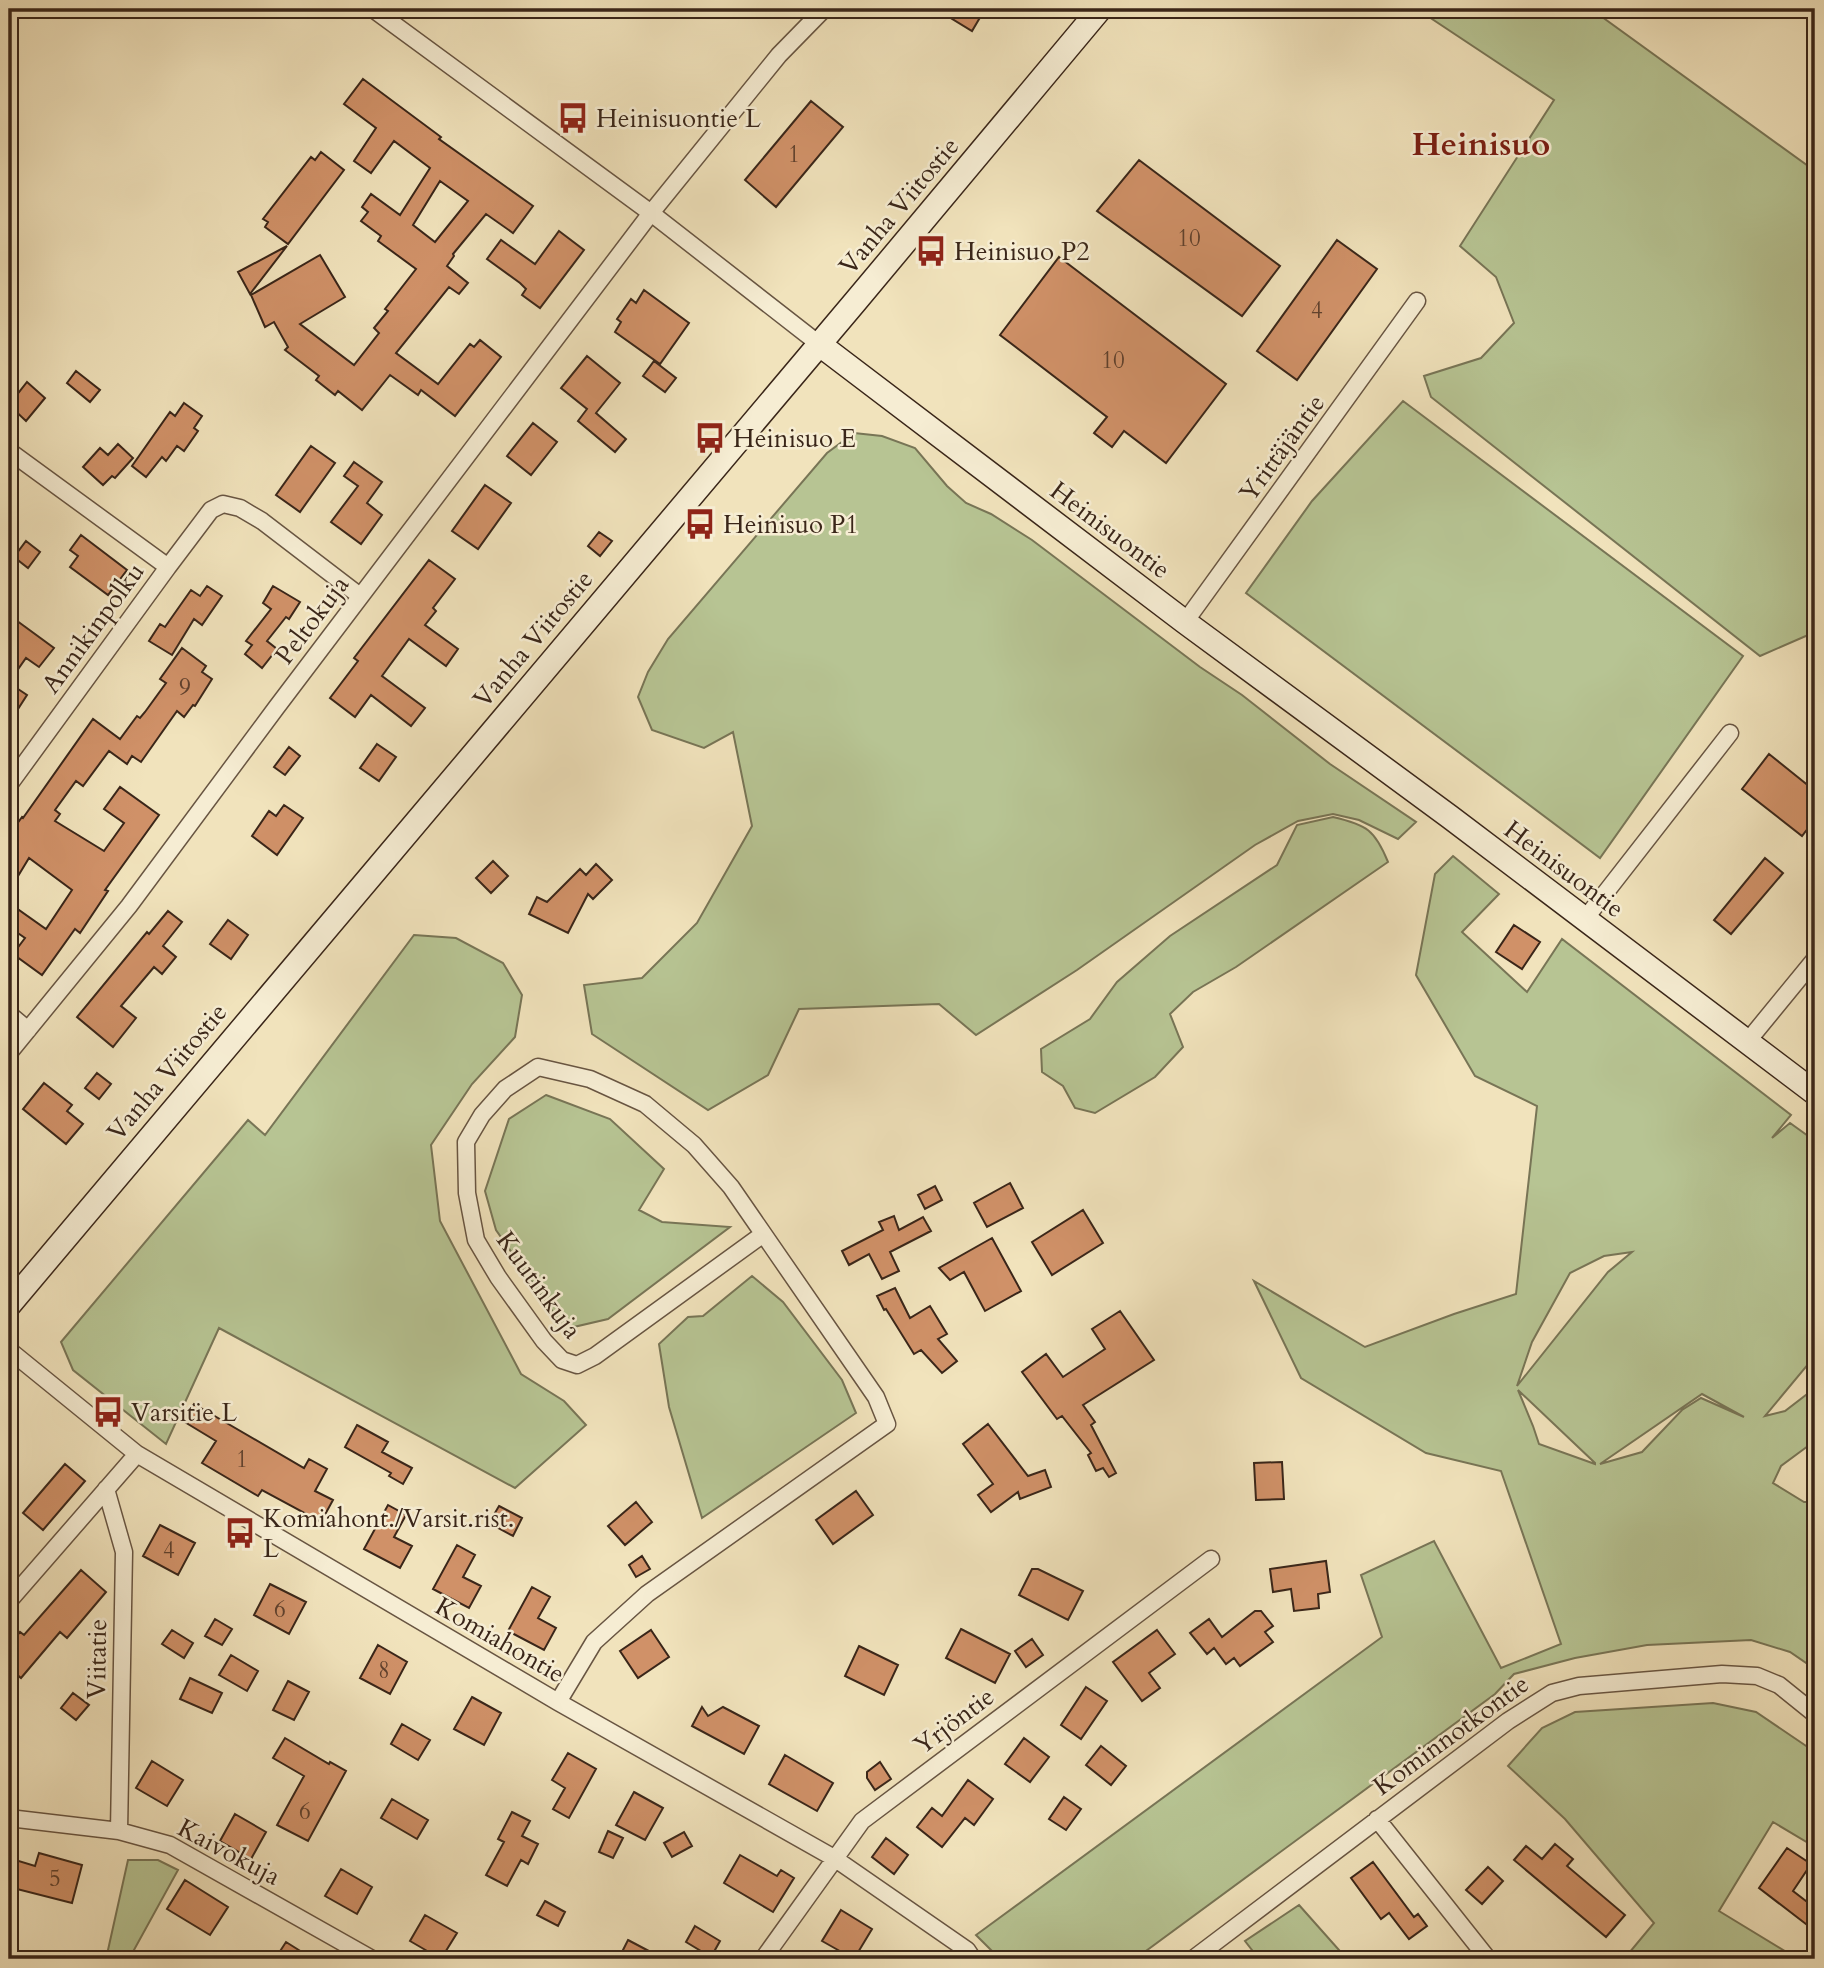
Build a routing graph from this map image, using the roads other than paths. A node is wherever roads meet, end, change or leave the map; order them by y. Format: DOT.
graph roads {
  1 [pos="373,9"];
  2 [pos="824,9"];
  3 [pos="1100,9"];
  4 [pos="651,213"];
  5 [pos="1418,301"];
  6 [pos="819,344"];
  7 [pos="9,451"];
  8 [pos="168,567"];
  9 [pos="360,596"];
  10 [pos="1185,622"];
  11 [pos="1730,733"];
  12 [pos="9,785"];
  13 [pos="1585,919"];
  14 [pos="1815,959"];
  15 [pos="9,1014"];
  16 [pos="28,1030"];
  17 [pos="1746,1042"];
  18 [pos="9,1053"];
  19 [pos="1815,1093"];
  20 [pos="762,1235"];
  21 [pos="9,1305"];
  22 [pos="9,1350"];
  23 [pos="137,1454"];
  24 [pos="106,1489"];
  25 [pos="1211,1559"];
  26 [pos="9,1601"];
  27 [pos="558,1702"];
  28 [pos="1815,1714"];
  29 [pos="9,1818"];
  30 [pos="1377,1819"];
  31 [pos="119,1832"];
  32 [pos="834,1858"];
  33 [pos="372,1959"];
  34 [pos="763,1959"];
  35 [pos="973,1959"];
  36 [pos="1193,1959"];
  37 [pos="1488,1959"];
  1 -- 4 [label="street, Heinisuontie"];
  2 -- 4 [label="street, Peltokuja"];
  3 -- 6 [label="main road, Vanha Viitostie"];
  4 -- 6 [label="street, Heinisuontie"];
  4 -- 9 [label="street, Peltokuja"];
  5 -- 10 [label="street, Yrittäjäntie"];
  6 -- 10 [label="main road, Heinisuontie"];
  6 -- 21 [label="main road, Vanha Viitostie"];
  7 -- 8 [label="street"];
  8 -- 9 [label="street, Annikinpolku"];
  8 -- 12 [label="street, Annikinpolku"];
  9 -- 16 [label="street, Peltokuja"];
  10 -- 13 [label="main road, Heinisuontie"];
  11 -- 13 [label="street"];
  13 -- 17 [label="main road, Heinisuontie"];
  14 -- 17 [label="street"];
  15 -- 16 [label="street"];
  16 -- 18 [label="street, Peltokuja"];
  17 -- 19 [label="main road, Heinisuontie"];
  20 -- 20 [label="street, Kuutinkuja"];
  20 -- 27 [label="street, Kuutinkuja"];
  22 -- 23 [label="street, Komiahontie"];
  23 -- 24 [label="street"];
  23 -- 27 [label="street, Komiahontie"];
  24 -- 26 [label="street"];
  24 -- 31 [label="street, Viitatie"];
  25 -- 32 [label="street, Yrjöntie"];
  27 -- 32 [label="street, Komiahontie"];
  28 -- 30 [label="street, Kominnotkontie"];
  29 -- 31 [label="street, Kaivokuja"];
  30 -- 36 [label="street, Kominnotkontie"];
  30 -- 37 [label="street"];
  31 -- 33 [label="street, Kaivokuja"];
  32 -- 34 [label="street, Yrjöntie"];
  32 -- 35 [label="street, Komiahontie"];
}
